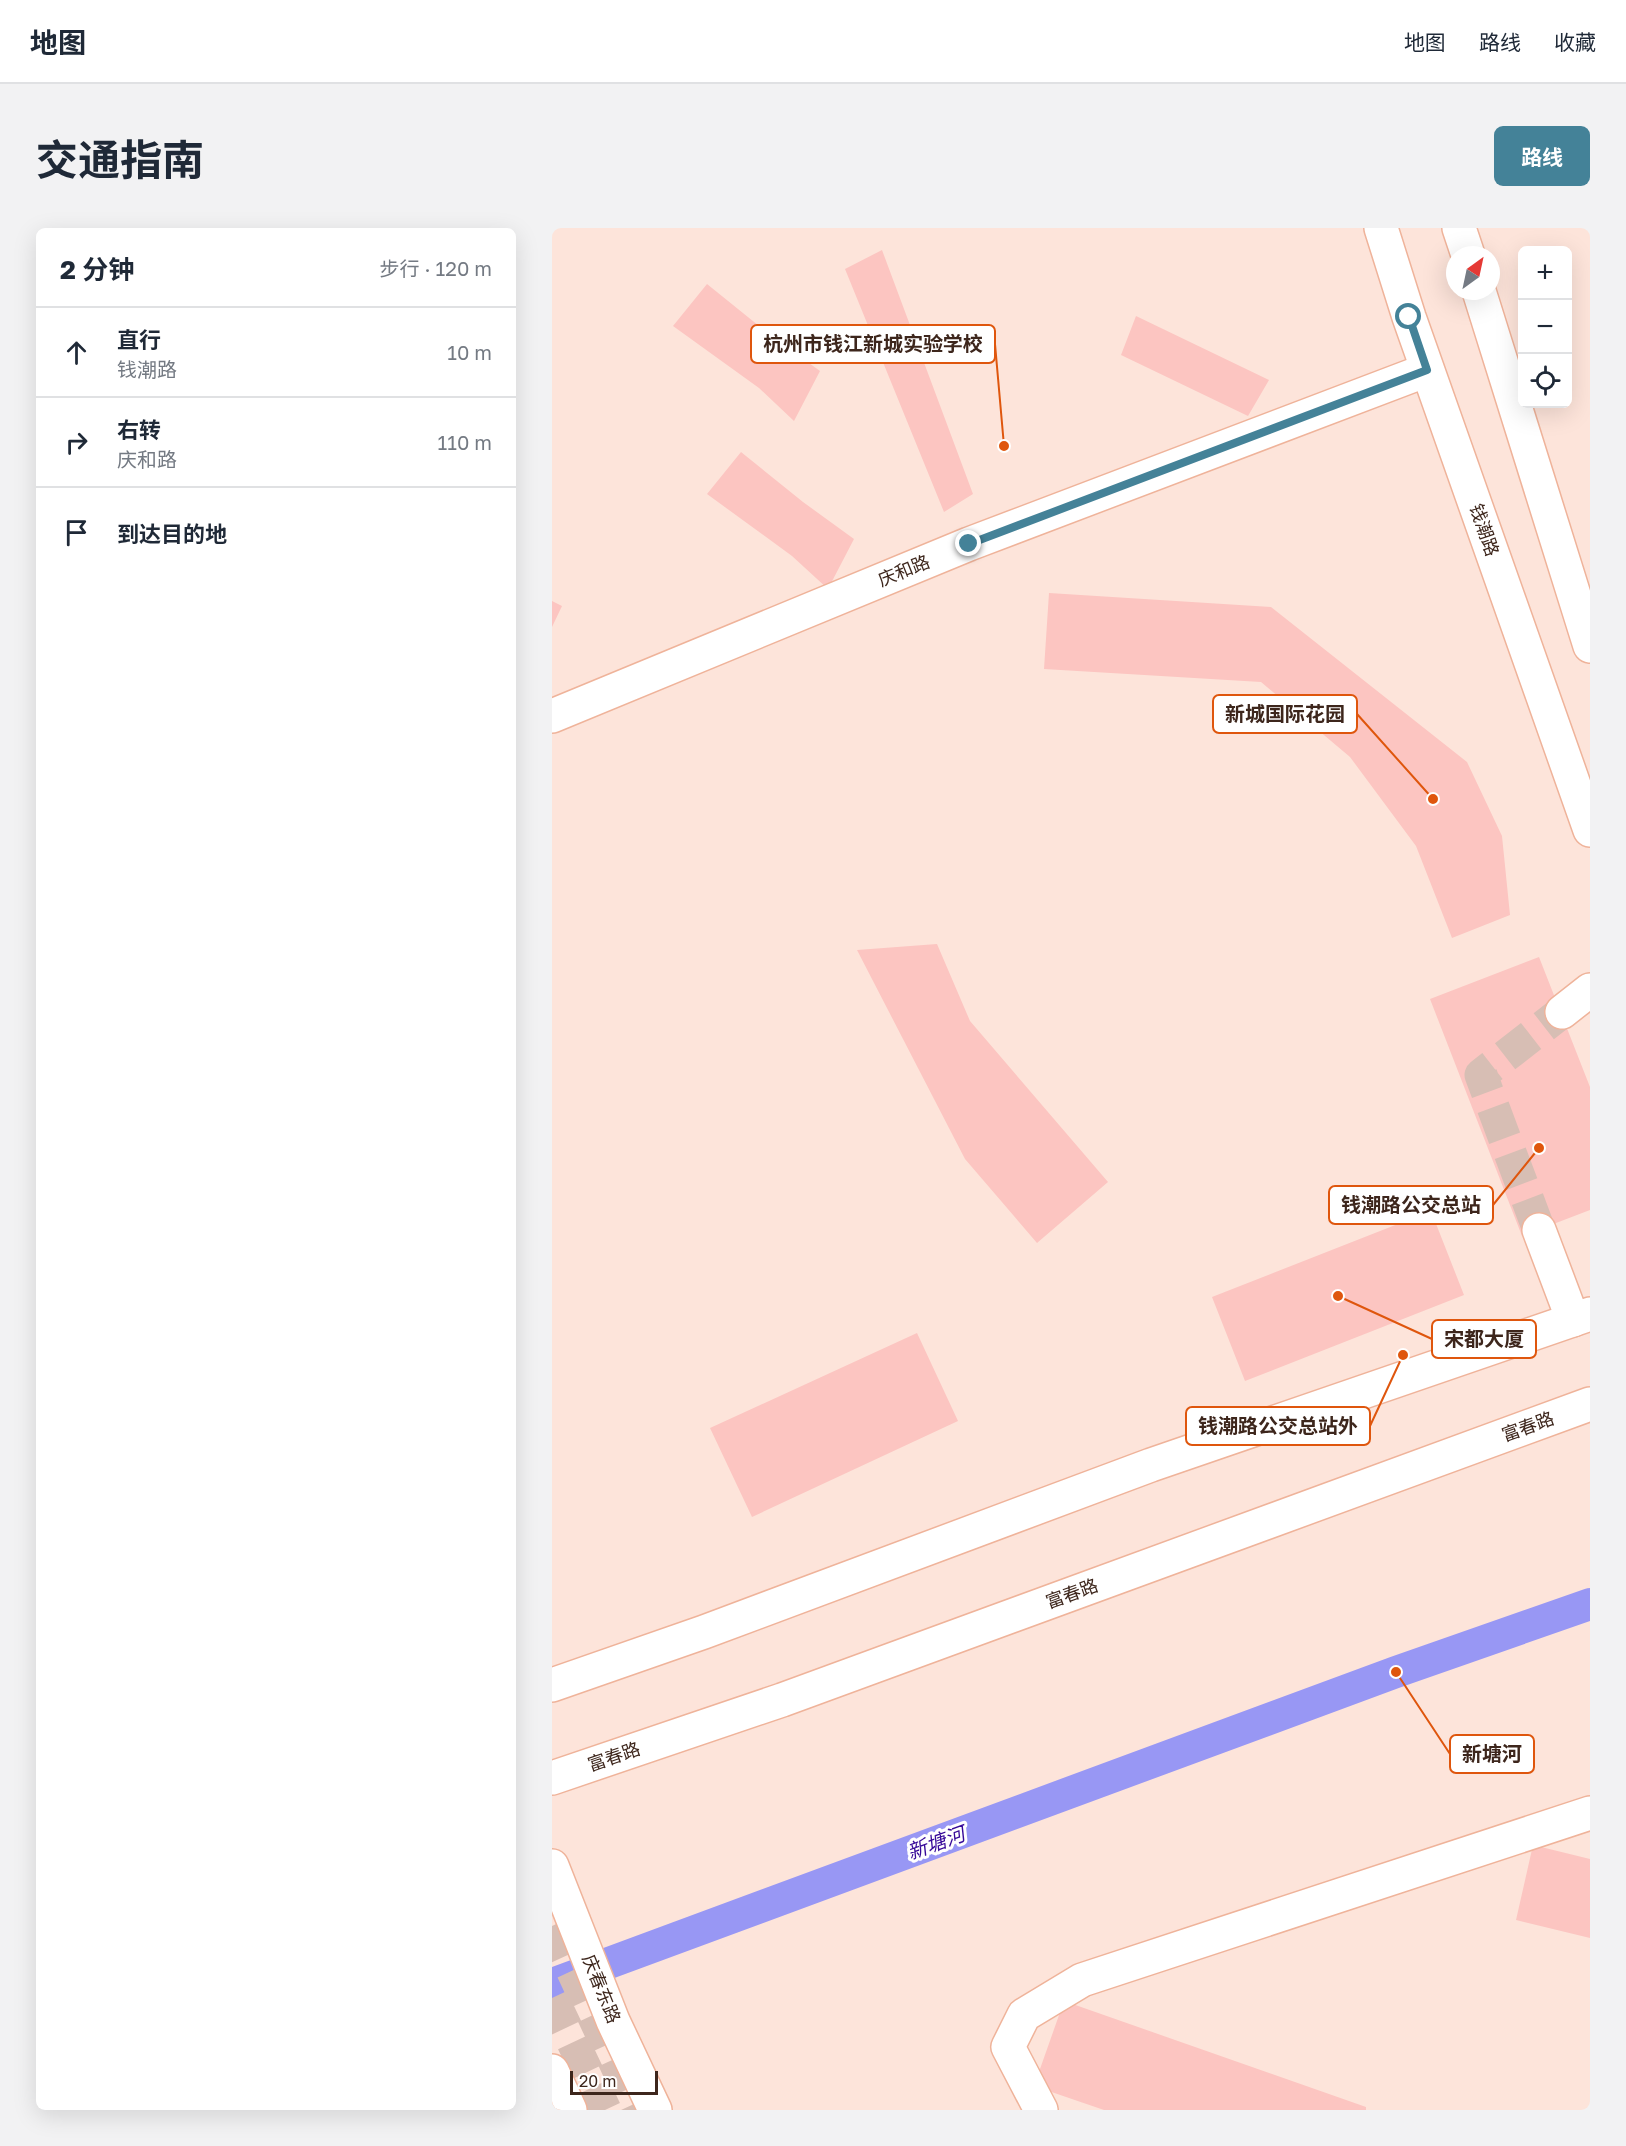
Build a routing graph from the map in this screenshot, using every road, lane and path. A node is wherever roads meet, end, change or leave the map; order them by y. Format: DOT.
graph roads {
  1 [pos="1381,228"];
  2 [pos="1459,228"];
  3 [pos="1465,246"];
  4 [pos="1482,300"];
  5 [pos="1427,370"];
  6 [pos="1590,646"];
  7 [pos="552,716"];
  8 [pos="1590,830"];
  9 [pos="1590,990"];
  10 [pos="1562,1012"];
  11 [pos="1539,1230"];
  12 [pos="1581,1317"];
  13 [pos="1590,1404"];
  14 [pos="552,1685"];
  15 [pos="552,1778"];
  16 [pos="1590,1813"];
  17 [pos="552,1866"];
  18 [pos="552,2072"];
  19 [pos="570,2110"];
  20 [pos="655,2110"];
  21 [pos="1041,2110"];
  1 -- 5 [label="main road, 钱潮路"];
  2 -- 3 [label="main road"];
  4 -- 6 [label="main road"];
  5 -- 7 [label="main road, 庆和路"];
  5 -- 8 [label="main road, 钱潮路"];
  9 -- 10 [label="main road"];
  11 -- 12 [label="main road"];
  12 -- 14 [label="main road"];
  13 -- 15 [label="main road, 富春路"];
  16 -- 21 [label="main road"];
  17 -- 20 [label="main road, 庆春东路"];
  18 -- 19 [label="main road"];
}
